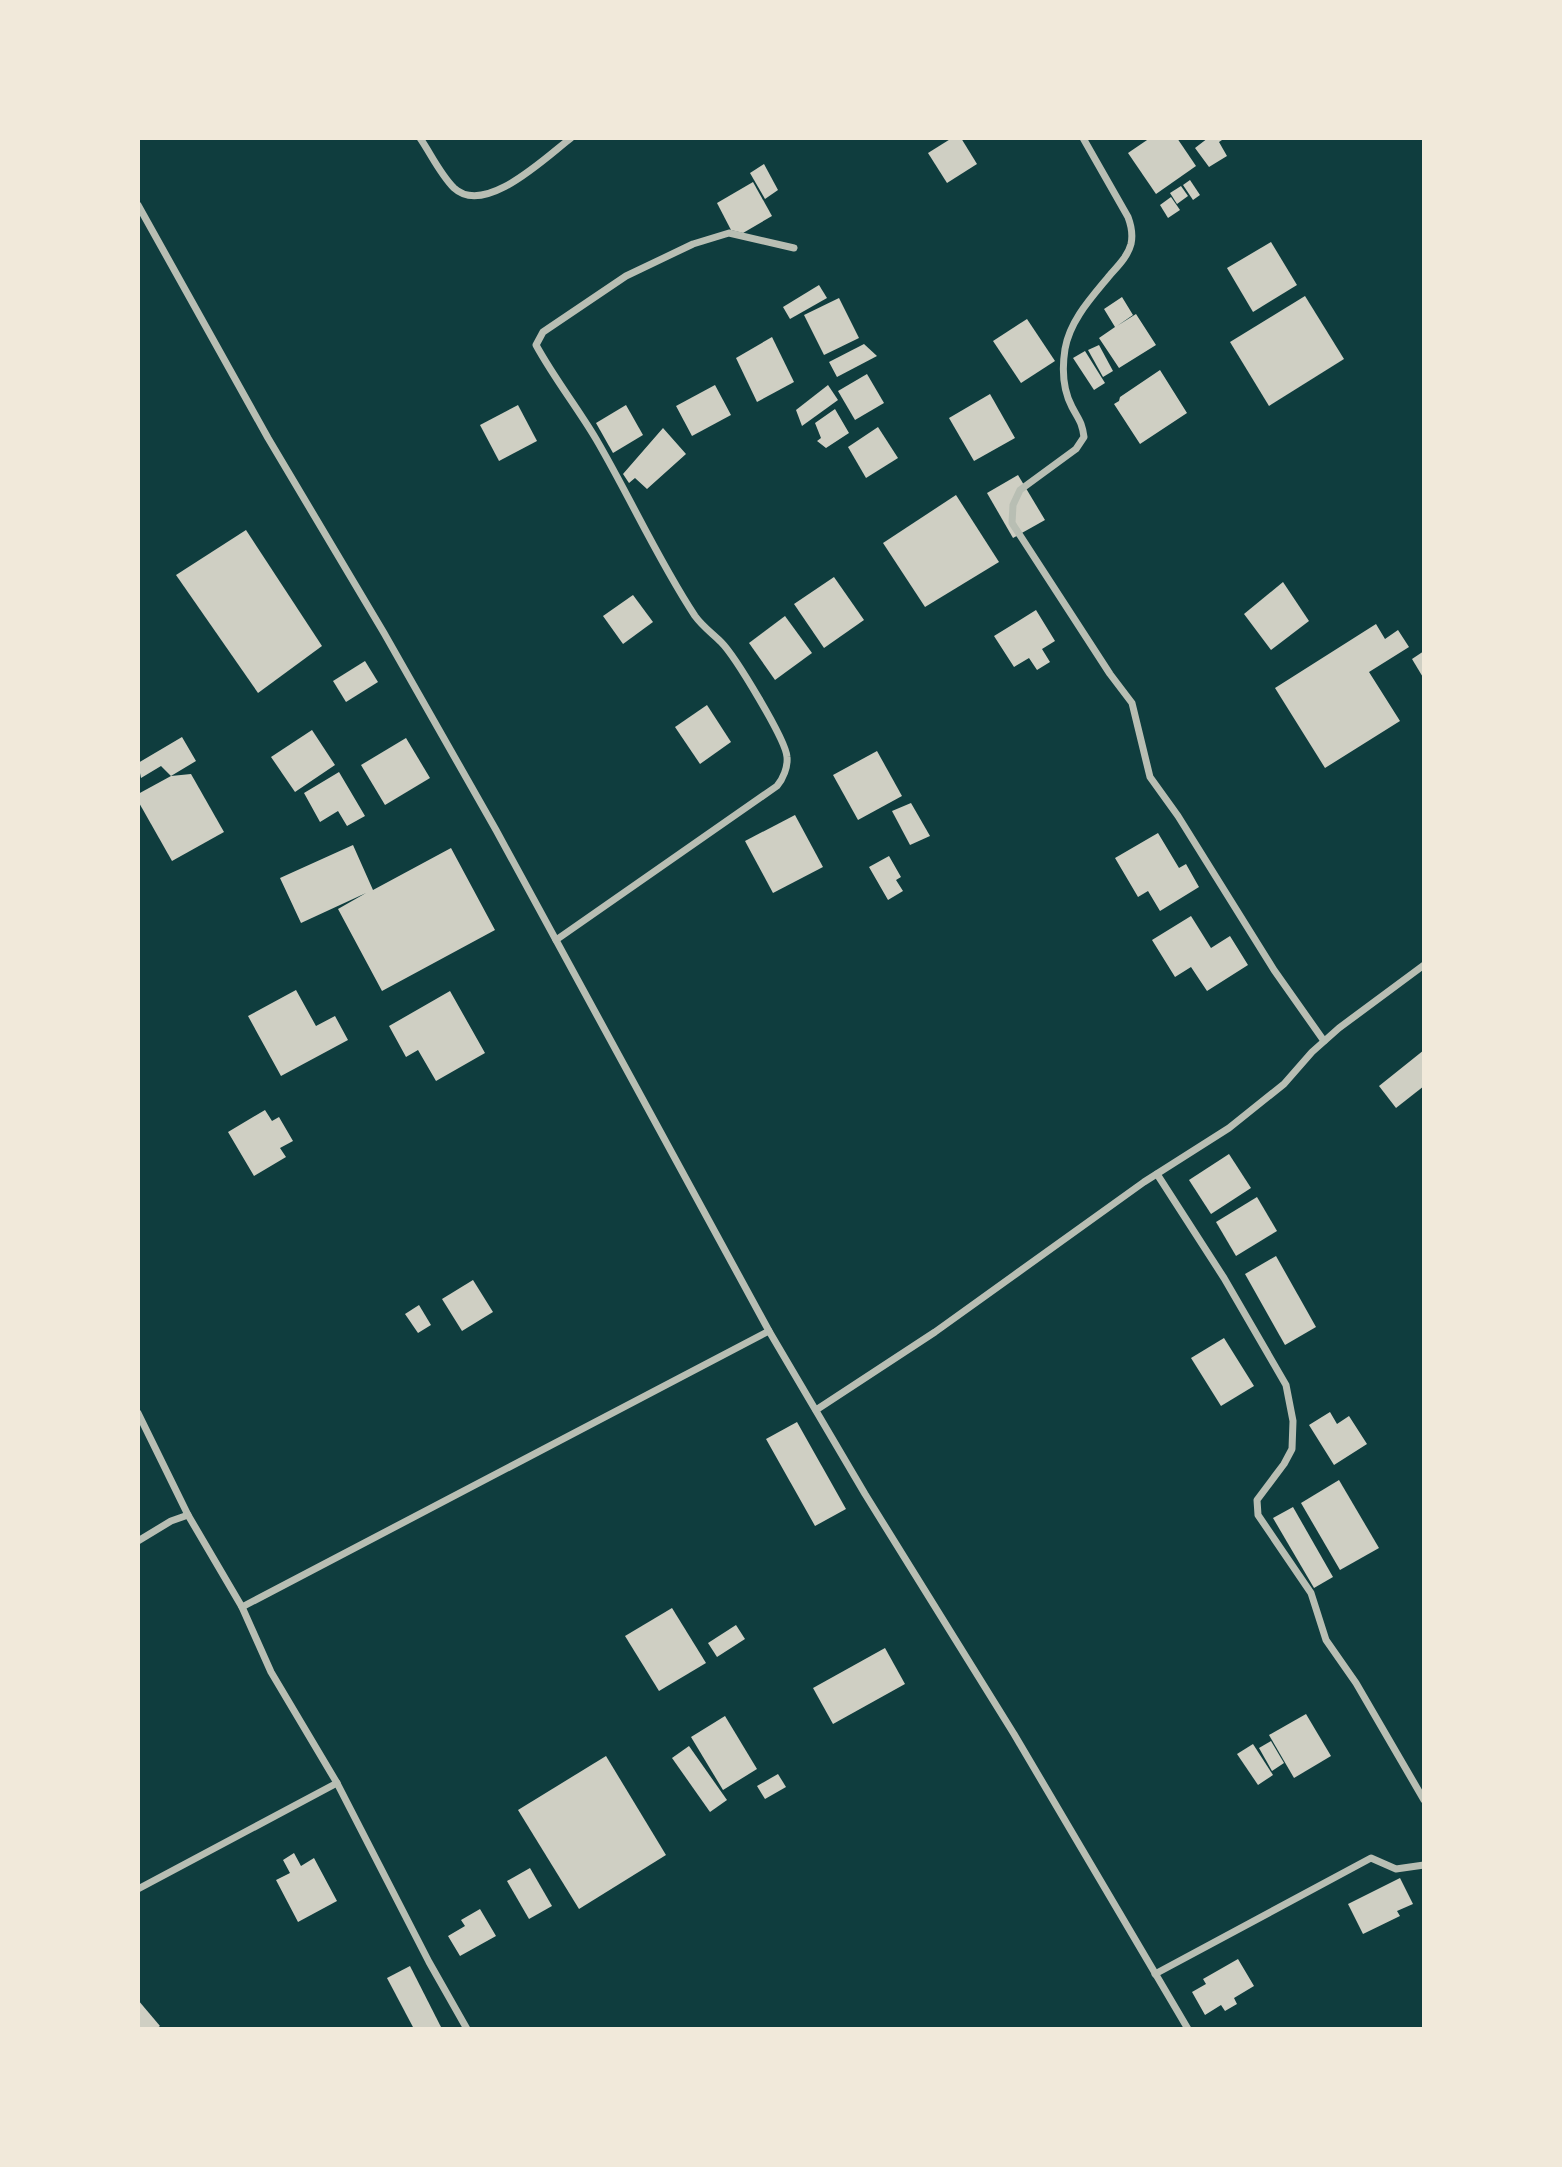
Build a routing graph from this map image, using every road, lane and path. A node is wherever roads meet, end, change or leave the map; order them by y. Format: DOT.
graph roads {
  1 [pos="420,138"];
  2 [pos="571,138"];
  3 [pos="1083,138"];
  4 [pos="138,205"];
  5 [pos="794,248"];
  6 [pos="555,940"];
  7 [pos="1424,965"];
  8 [pos="1324,1041"];
  9 [pos="1157,1174"];
  10 [pos="769,1331"];
  11 [pos="816,1410"];
  12 [pos="138,1413"];
  13 [pos="188,1515"];
  14 [pos="138,1541"];
  15 [pos="243,1607"];
  16 [pos="337,1783"];
  17 [pos="1424,1800"];
  18 [pos="1424,1865"];
  19 [pos="138,1889"];
  20 [pos="1155,1974"];
  21 [pos="467,2029"];
  22 [pos="1188,2029"];
  1 -- 2 [label="street"];
  3 -- 8 [label="street"];
  4 -- 6 [label="street"];
  5 -- 6 [label="street"];
  6 -- 10 [label="street"];
  7 -- 8 [label="street"];
  8 -- 9 [label="street"];
  9 -- 11 [label="street"];
  9 -- 17 [label="street"];
  10 -- 11 [label="street"];
  10 -- 15 [label="street"];
  11 -- 20 [label="street"];
  12 -- 13 [label="street"];
  13 -- 14 [label="street"];
  13 -- 15 [label="street"];
  15 -- 16 [label="street"];
  16 -- 19 [label="street"];
  16 -- 21 [label="street"];
  18 -- 20 [label="street"];
  20 -- 22 [label="street"];
}
